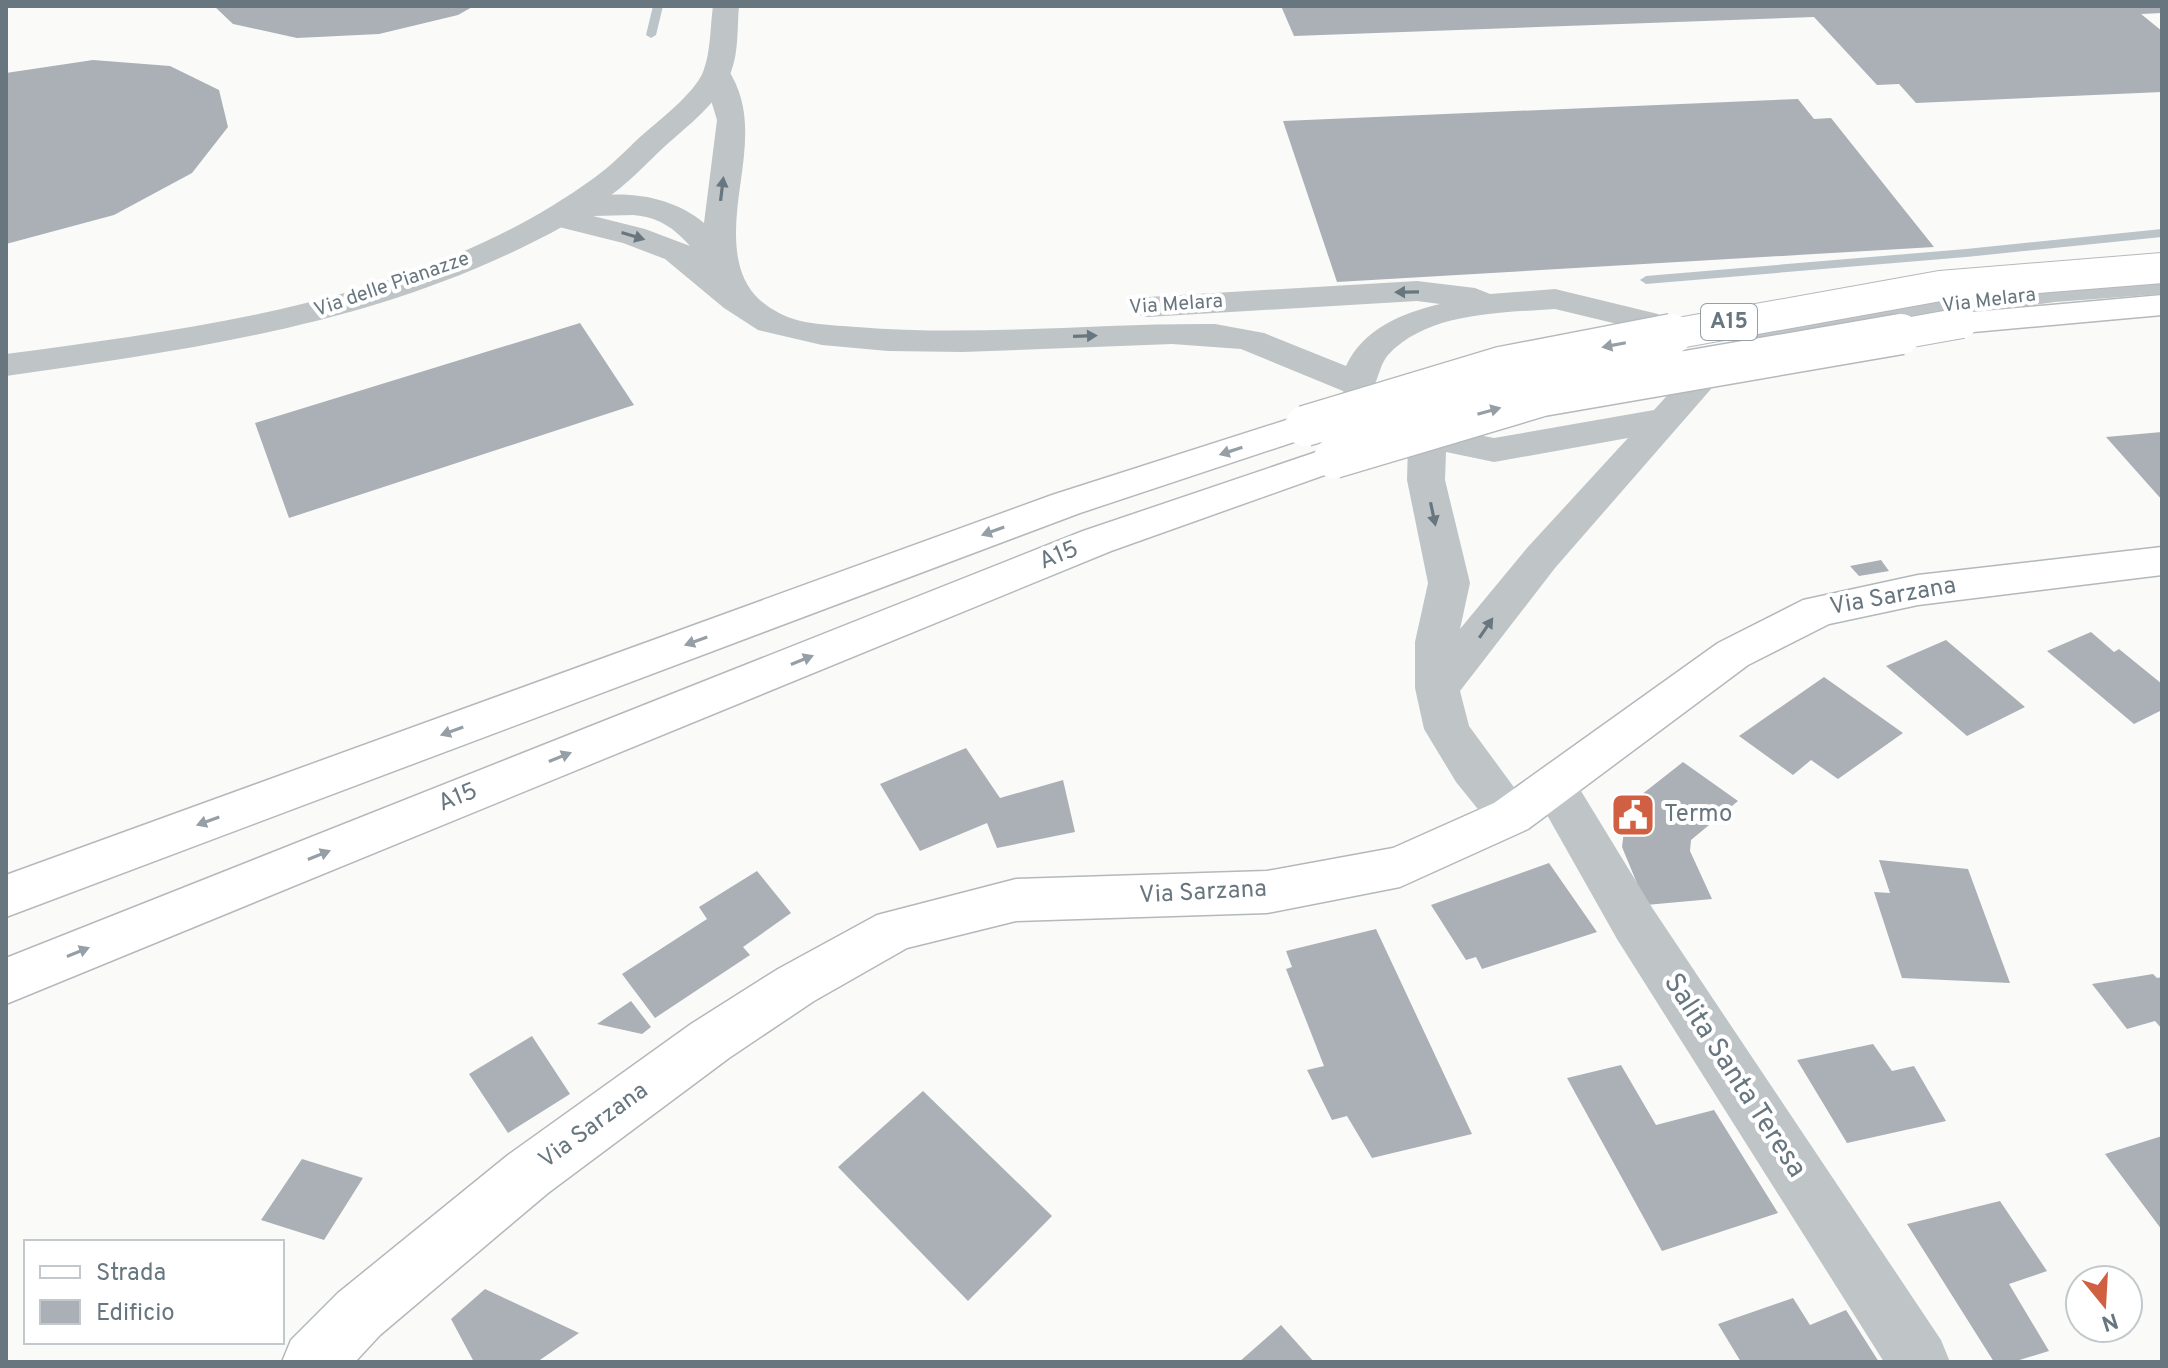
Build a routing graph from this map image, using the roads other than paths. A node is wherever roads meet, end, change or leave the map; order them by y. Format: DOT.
graph roads {
  1 [pos="726,6"];
  2 [pos="717,74"];
  3 [pos="564,212"];
  4 [pos="723,266"];
  5 [pos="2162,268"];
  6 [pos="2162,284"];
  7 [pos="740,303"];
  8 [pos="1513,303"];
  9 [pos="2162,305"];
  10 [pos="1646,321"];
  11 [pos="1818,325"];
  12 [pos="840,336"];
  13 [pos="6,365"];
  14 [pos="1357,384"];
  15 [pos="1693,389"];
  16 [pos="1666,420"];
  17 [pos="1427,436"];
  18 [pos="2162,561"];
  19 [pos="1437,688"];
  20 [pos="1554,786"];
  21 [pos="1511,816"];
  22 [pos="6,896"];
  23 [pos="6,981"];
  24 [pos="313,1362"];
  25 [pos="1919,1362"];
  1 -- 2 [label="street"];
  2 -- 3 [label="street, Via delle Pianazze"];
  4 -- 2 [label="street, one-way"];
  3 -- 4 [label="street"];
  3 -- 7 [label="street, Via Melara, one-way"];
  3 -- 13 [label="street, Via delle Pianazze"];
  4 -- 7 [label="street"];
  5 -- 22 [label="main road, A15 / A15, one-way, bridge"];
  6 -- 11 [label="street, Via Melara"];
  7 -- 12 [label="street, Via Melara"];
  8 -- 10 [label="street, Via Melara"];
  8 -- 12 [label="street, Via Melara, one-way"];
  8 -- 14 [label="street"];
  23 -- 9 [label="main road, A15 / A15, one-way, bridge"];
  10 -- 11 [label="street, Via Melara"];
  10 -- 15 [label="street"];
  11 -- 15 [label="street, Via Melara"];
  12 -- 14 [label="street, Via Melara, one-way"];
  14 -- 17 [label="street"];
  15 -- 16 [label="street, Via Melara"];
  16 -- 17 [label="street"];
  19 -- 16 [label="street, Via Melara, one-way"];
  17 -- 19 [label="street, one-way"];
  18 -- 20 [label="main road, Via Sarzana"];
  19 -- 21 [label="street"];
  20 -- 21 [label="main road, Via Sarzana"];
  20 -- 25 [label="street, Salita Santa Teresa"];
  21 -- 24 [label="main road, Via Sarzana"];
}
